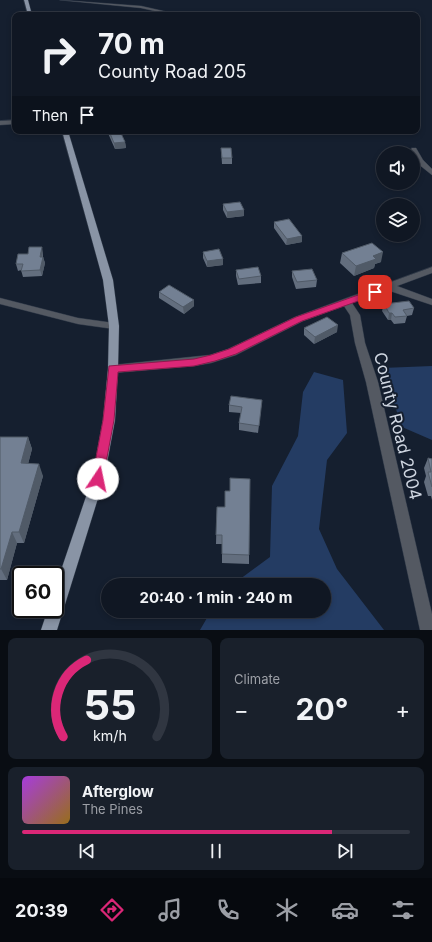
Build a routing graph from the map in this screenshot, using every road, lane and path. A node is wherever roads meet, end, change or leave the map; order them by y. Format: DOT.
graph roads {
  1 [pos="26,0"];
  2 [pos="62,0"];
  3 [pos="29,12"];
  4 [pos="165,12"];
  5 [pos="12,122"];
  6 [pos="0,123"];
  7 [pos="66,134"];
  8 [pos="420,161"];
  9 [pos="432,173"];
  10 [pos="432,270"];
  11 [pos="389,286"];
  12 [pos="0,301"];
  13 [pos="346,302"];
  14 [pos="432,302"];
  15 [pos="114,326"];
  16 [pos="113,369"];
  17 [pos="49,630"];
  18 [pos="428,630"];
  1 -- 3 [label="main road"];
  2 -- 4 [label="street"];
  5 -- 6 [label="street"];
  7 -- 15 [label="main road"];
  8 -- 9 [label="street"];
  10 -- 11 [label="street"];
  11 -- 13 [label="street"];
  11 -- 14 [label="street"];
  12 -- 15 [label="street"];
  13 -- 16 [label="street"];
  13 -- 18 [label="street, County Road 2004"];
  15 -- 16 [label="main road"];
  16 -- 17 [label="main road"];
}
